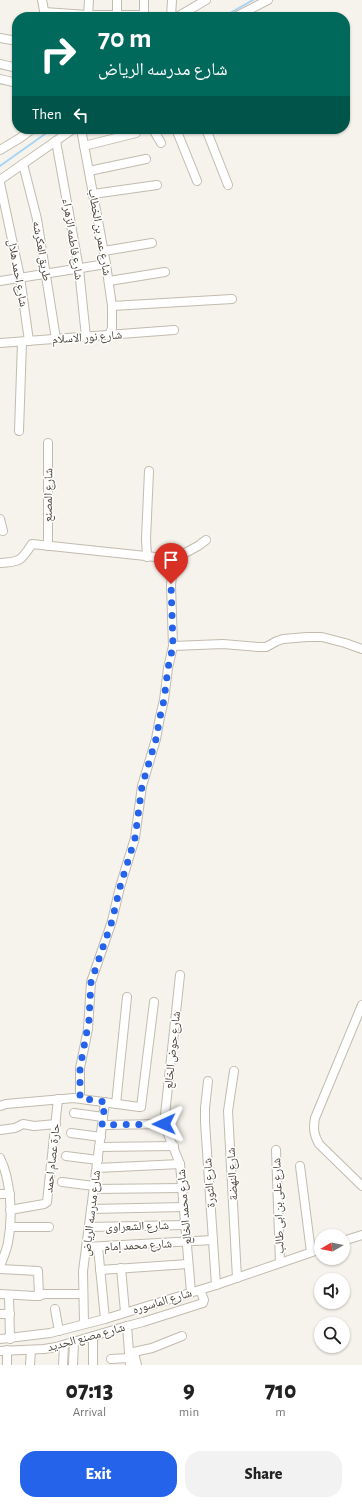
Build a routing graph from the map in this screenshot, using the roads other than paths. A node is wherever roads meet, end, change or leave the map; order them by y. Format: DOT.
graph roads {
  1 [pos="42,0"];
  2 [pos="89,0"];
  3 [pos="117,0"];
  4 [pos="144,0"];
  5 [pos="172,0"];
  6 [pos="206,0"];
  7 [pos="268,0"];
  8 [pos="44,12"];
  9 [pos="88,12"];
  10 [pos="117,12"];
  11 [pos="144,12"];
  12 [pos="171,12"];
  13 [pos="186,12"];
  14 [pos="245,12"];
  15 [pos="0,38"];
  16 [pos="12,40"];
  17 [pos="0,64"];
  18 [pos="12,67"];
  19 [pos="0,79"];
  20 [pos="12,82"];
  21 [pos="25,134"];
  22 [pos="65,134"];
  23 [pos="82,134"];
  24 [pos="132,134"];
  25 [pos="155,134"];
  26 [pos="178,134"];
  27 [pos="208,134"];
  28 [pos="56,141"];
  29 [pos="160,143"];
  30 [pos="84,146"];
  31 [pos="0,150"];
  32 [pos="146,158"];
  33 [pos="23,164"];
  34 [pos="89,171"];
  35 [pos="196,181"];
  36 [pos="0,182"];
  37 [pos="157,185"];
  38 [pos="228,185"];
  39 [pos="93,194"];
  40 [pos="152,243"];
  41 [pos="104,251"];
  42 [pos="106,264"];
  43 [pos="79,269"];
  44 [pos="165,272"];
  45 [pos="46,274"];
  46 [pos="20,277"];
  47 [pos="0,281"];
  48 [pos="109,281"];
  49 [pos="232,299"];
  50 [pos="112,306"];
  51 [pos="174,330"];
  52 [pos="108,335"];
  53 [pos="86,337"];
  54 [pos="56,339"];
  55 [pos="26,341"];
  56 [pos="0,342"];
  57 [pos="19,431"];
  58 [pos="48,443"];
  59 [pos="149,471"];
  60 [pos="0,518"];
  61 [pos="3,531"];
  62 [pos="206,540"];
  63 [pos="48,546"];
  64 [pos="147,557"];
  65 [pos="174,559"];
  66 [pos="0,563"];
  67 [pos="173,646"];
  68 [pos="362,649"];
  69 [pos="180,975"];
  70 [pos="127,997"];
  71 [pos="154,1002"];
  72 [pos="362,1005"];
  73 [pos="234,1071"];
  74 [pos="208,1081"];
  75 [pos="80,1098"];
  76 [pos="58,1099"];
  77 [pos="105,1102"];
  78 [pos="116,1104"];
  79 [pos="0,1106"];
  80 [pos="74,1113"];
  81 [pos="103,1121"];
  82 [pos="56,1124"];
  83 [pos="164,1124"];
  84 [pos="0,1130"];
  85 [pos="71,1133"];
  86 [pos="101,1137"];
  87 [pos="174,1146"];
  88 [pos="99,1147"];
  89 [pos="276,1150"];
  90 [pos="66,1156"];
  91 [pos="1,1163"];
  92 [pos="97,1164"];
  93 [pos="180,1164"];
  94 [pos="300,1166"];
  95 [pos="62,1182"];
  96 [pos="362,1186"];
  97 [pos="94,1187"];
  98 [pos="183,1188"];
  99 [pos="0,1194"];
  100 [pos="10,1194"];
  101 [pos="184,1207"];
  102 [pos="91,1209"];
  103 [pos="10,1210"];
  104 [pos="185,1225"];
  105 [pos="49,1226"];
  106 [pos="10,1227"];
  107 [pos="89,1228"];
  108 [pos="362,1235"];
  109 [pos="350,1239"];
  110 [pos="213,1240"];
  111 [pos="187,1242"];
  112 [pos="86,1247"];
  113 [pos="98,1247"];
  114 [pos="3,1251"];
  115 [pos="314,1251"];
  116 [pos="311,1252"];
  117 [pos="280,1263"];
  118 [pos="188,1264"];
  119 [pos="0,1266"];
  120 [pos="121,1268"];
  121 [pos="0,1269"];
  122 [pos="100,1270"];
  123 [pos="237,1278"];
  124 [pos="216,1285"];
  125 [pos="200,1290"];
  126 [pos="191,1292"];
  127 [pos="0,1294"];
  128 [pos="9,1294"];
  129 [pos="82,1294"];
  130 [pos="39,1296"];
  131 [pos="55,1309"];
  132 [pos="126,1312"];
  133 [pos="0,1314"];
  134 [pos="10,1314"];
  135 [pos="105,1319"];
  136 [pos="84,1324"];
  137 [pos="127,1326"];
  138 [pos="59,1331"];
  139 [pos="93,1336"];
  140 [pos="182,1336"];
  141 [pos="0,1339"];
  142 [pos="10,1339"];
  143 [pos="74,1342"];
  144 [pos="64,1345"];
  145 [pos="31,1350"];
  146 [pos="4,1351"];
  147 [pos="130,1357"];
  148 [pos="112,1359"];
  149 [pos="7,1365"];
  150 [pos="30,1365"];
  151 [pos="63,1365"];
  152 [pos="73,1365"];
  153 [pos="93,1365"];
  154 [pos="138,1365"];
  1 -- 8 [label="street"];
  2 -- 9 [label="street"];
  3 -- 10 [label="street"];
  4 -- 11 [label="street"];
  5 -- 12 [label="street"];
  6 -- 13 [label="street"];
  7 -- 14 [label="street"];
  15 -- 16 [label="street"];
  17 -- 18 [label="street"];
  19 -- 20 [label="street"];
  21 -- 31 [label="street"];
  22 -- 28 [label="street"];
  23 -- 30 [label="street, شارع عمر بن الخطاب"];
  24 -- 30 [label="street"];
  25 -- 29 [label="street"];
  26 -- 35 [label="street"];
  27 -- 38 [label="street"];
  28 -- 33 [label="street"];
  28 -- 43 [label="street, شارع فاطمه الزهراء"];
  30 -- 34 [label="street, شارع عمر بن الخطاب"];
  32 -- 34 [label="street"];
  33 -- 36 [label="street"];
  33 -- 45 [label="street, طريق العكرشه"];
  34 -- 39 [label="street, شارع عمر بن الخطاب"];
  36 -- 46 [label="street, شارع احمد هلال"];
  37 -- 39 [label="street"];
  39 -- 41 [label="street, شارع عمر بن الخطاب"];
  40 -- 41 [label="street"];
  41 -- 42 [label="street, شارع عمر بن الخطاب"];
  42 -- 43 [label="street"];
  42 -- 48 [label="street, شارع عمر بن الخطاب"];
  43 -- 45 [label="street"];
  43 -- 53 [label="street, شارع فاطمه الزهراء"];
  44 -- 48 [label="street"];
  45 -- 46 [label="street"];
  45 -- 54 [label="street, طريق العكرشه"];
  46 -- 47 [label="street"];
  46 -- 55 [label="street, شارع احمد هلال"];
  48 -- 50 [label="street, شارع عمر بن الخطاب"];
  49 -- 50 [label="street"];
  50 -- 52 [label="street, شارع عمر بن الخطاب"];
  51 -- 52 [label="street, شارع نور الاسلام"];
  52 -- 53 [label="street, شارع نور الاسلام"];
  53 -- 54 [label="street, شارع نور الاسلام"];
  54 -- 55 [label="street, شارع نور الاسلام"];
  55 -- 56 [label="street, شارع نور الاسلام"];
  55 -- 57 [label="street, شارع احمد هلال"];
  58 -- 63 [label="street, شارع المصنع"];
  59 -- 64 [label="street"];
  60 -- 61 [label="street"];
  62 -- 65 [label="street"];
  63 -- 64 [label="street"];
  63 -- 66 [label="street"];
  64 -- 65 [label="street"];
  65 -- 67 [label="street"];
  67 -- 68 [label="street"];
  67 -- 75 [label="street"];
  69 -- 83 [label="street, شارع حوض الخالع"];
  70 -- 78 [label="street"];
  71 -- 78 [label="street"];
  72 -- 96 [label="street"];
  73 -- 123 [label="street, شارع النهضة"];
  74 -- 110 [label="street, شارع الثورة"];
  75 -- 76 [label="street"];
  75 -- 77 [label="street"];
  76 -- 79 [label="street"];
  76 -- 82 [label="street, حارة عصام احمد"];
  77 -- 78 [label="street"];
  77 -- 81 [label="street, شارع مدرسه الرياض"];
  80 -- 81 [label="street"];
  81 -- 83 [label="street"];
  81 -- 86 [label="street, شارع مدرسه الرياض"];
  82 -- 84 [label="street"];
  82 -- 103 [label="street, حارة عصام احمد"];
  83 -- 87 [label="street, شارع محمد الخالع"];
  85 -- 86 [label="street"];
  86 -- 88 [label="street, شارع مدرسه الرياض"];
  87 -- 88 [label="street"];
  87 -- 93 [label="street, شارع محمد الخالع"];
  88 -- 92 [label="street, شارع مدرسه الرياض"];
  89 -- 117 [label="street, شارع على بن ابى طالب"];
  90 -- 92 [label="street"];
  91 -- 100 [label="street"];
  92 -- 93 [label="street"];
  92 -- 97 [label="street, شارع مدرسه الرياض"];
  93 -- 98 [label="street, شارع محمد الخالع"];
  94 -- 116 [label="street"];
  95 -- 97 [label="street"];
  97 -- 98 [label="street"];
  97 -- 102 [label="street, شارع مدرسه الرياض"];
  98 -- 101 [label="street, شارع محمد الخالع"];
  99 -- 100 [label="street"];
  100 -- 103 [label="street"];
  101 -- 102 [label="street"];
  101 -- 104 [label="street, شارع محمد الخالع"];
  102 -- 107 [label="street, شارع مدرسه الرياض"];
  103 -- 106 [label="street"];
  104 -- 107 [label="street, شارع الشعراوى"];
  104 -- 111 [label="street, شارع محمد الخالع"];
  105 -- 106 [label="street"];
  106 -- 114 [label="street"];
  107 -- 112 [label="street, شارع مدرسه الرياض"];
  108 -- 109 [label="street"];
  110 -- 111 [label="street, شارع محمد إمام"];
  110 -- 124 [label="street, شارع الثورة"];
  111 -- 113 [label="street, شارع محمد إمام"];
  111 -- 118 [label="street, شارع محمد الخالع"];
  112 -- 113 [label="street, شارع محمد إمام"];
  112 -- 129 [label="street, شارع مدرسه الرياض"];
  113 -- 122 [label="street"];
  114 -- 119 [label="street"];
  115 -- 116 [label="street, شارع الماسوره"];
  116 -- 117 [label="street, شارع الماسوره"];
  117 -- 123 [label="street, شارع الماسوره"];
  118 -- 120 [label="street"];
  118 -- 126 [label="street, شارع محمد الخالع"];
  120 -- 122 [label="street"];
  120 -- 132 [label="street"];
  121 -- 130 [label="street"];
  122 -- 135 [label="street"];
  123 -- 124 [label="street, شارع الماسوره"];
  124 -- 125 [label="street, شارع الماسوره"];
  125 -- 126 [label="street, شارع الماسوره"];
  125 -- 137 [label="street, شارع مصنع الحديد"];
  126 -- 132 [label="street, شارع الماسوره"];
  127 -- 128 [label="street"];
  128 -- 130 [label="street"];
  128 -- 134 [label="street"];
  129 -- 130 [label="street"];
  129 -- 136 [label="street, شارع مدرسه الرياض"];
  131 -- 138 [label="street"];
  132 -- 135 [label="street, شارع الماسوره"];
  133 -- 134 [label="street"];
  134 -- 142 [label="street"];
  135 -- 136 [label="street, شارع الماسوره"];
  136 -- 138 [label="street, شارع الماسوره"];
  137 -- 139 [label="street, شارع مصنع الحديد"];
  137 -- 147 [label="street"];
  138 -- 142 [label="street, شارع الماسوره"];
  139 -- 143 [label="street, شارع مصنع الحديد"];
  139 -- 153 [label="street"];
  140 -- 147 [label="street"];
  141 -- 142 [label="street, شارع الماسوره"];
  143 -- 144 [label="street, شارع مصنع الحديد"];
  143 -- 152 [label="street"];
  144 -- 145 [label="street, شارع مصنع الحديد"];
  144 -- 151 [label="street"];
  145 -- 146 [label="street, شارع مصنع الحديد"];
  145 -- 150 [label="street"];
  146 -- 149 [label="street"];
  147 -- 148 [label="street"];
  147 -- 154 [label="street"];
}
